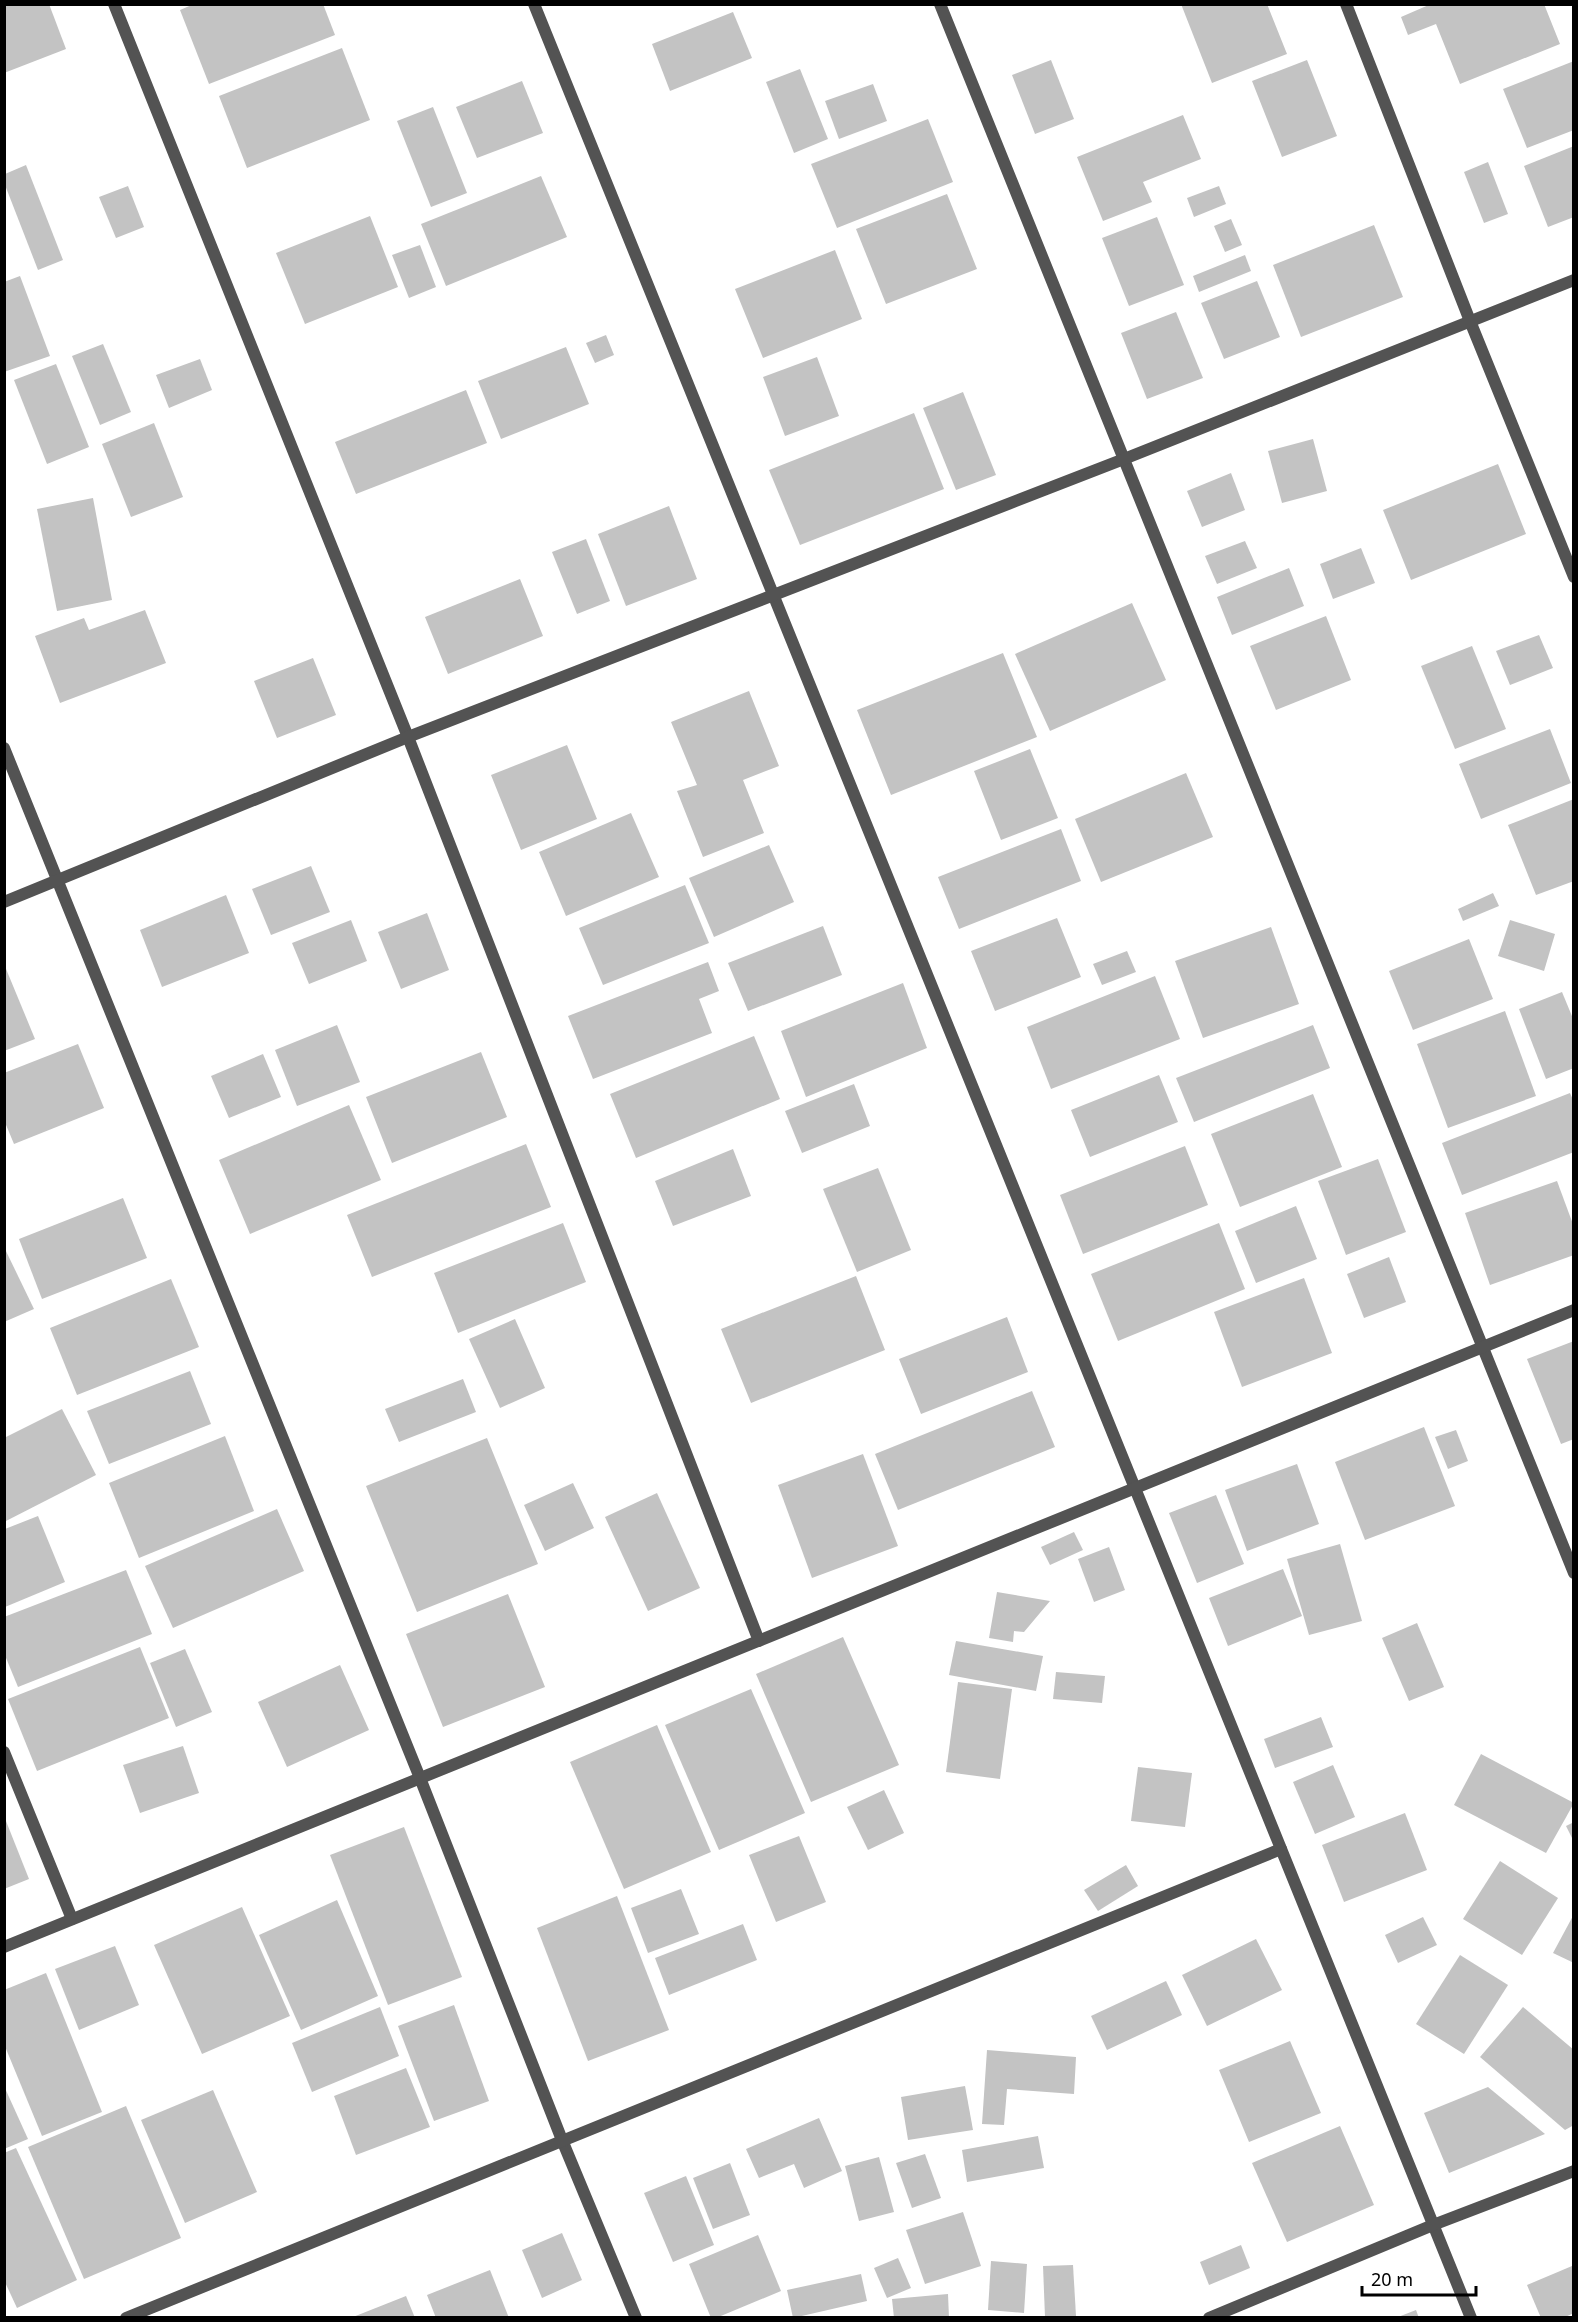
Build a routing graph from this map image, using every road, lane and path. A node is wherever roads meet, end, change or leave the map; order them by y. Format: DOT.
graph roads {
  1 [pos="114,4"];
  2 [pos="534,4"];
  3 [pos="940,4"];
  4 [pos="1346,4"];
  5 [pos="1574,280"];
  6 [pos="1470,321"];
  7 [pos="1124,459"];
  8 [pos="1574,577"];
  9 [pos="774,596"];
  10 [pos="408,737"];
  11 [pos="4,748"];
  12 [pos="57,881"];
  13 [pos="4,902"];
  14 [pos="1574,1310"];
  15 [pos="1482,1347"];
  16 [pos="1135,1488"];
  17 [pos="1574,1572"];
  18 [pos="759,1641"];
  19 [pos="4,1752"];
  20 [pos="420,1778"];
  21 [pos="1281,1849"];
  22 [pos="72,1919"];
  23 [pos="4,1947"];
  24 [pos="562,2140"];
  25 [pos="1574,2171"];
  26 [pos="1433,2225"];
  27 [pos="126,2318"];
  28 [pos="636,2318"];
  29 [pos="1209,2318"];
  30 [pos="1470,2318"];
  1 -- 10 [label="street"];
  2 -- 9 [label="street"];
  3 -- 7 [label="street"];
  4 -- 6 [label="street"];
  5 -- 6 [label="street"];
  6 -- 7 [label="street"];
  6 -- 8 [label="street"];
  7 -- 9 [label="street"];
  7 -- 15 [label="street"];
  9 -- 10 [label="street"];
  9 -- 16 [label="street"];
  10 -- 12 [label="street"];
  10 -- 18 [label="street"];
  11 -- 12 [label="street"];
  12 -- 13 [label="street"];
  12 -- 20 [label="street"];
  14 -- 15 [label="street"];
  15 -- 16 [label="street"];
  15 -- 17 [label="street"];
  16 -- 18 [label="street"];
  16 -- 21 [label="street"];
  18 -- 20 [label="street"];
  19 -- 22 [label="street"];
  20 -- 22 [label="street"];
  20 -- 24 [label="street"];
  21 -- 24 [label="street"];
  21 -- 26 [label="street"];
  22 -- 23 [label="street"];
  24 -- 27 [label="street"];
  24 -- 28 [label="street"];
  25 -- 26 [label="street"];
  26 -- 29 [label="street"];
  26 -- 30 [label="street"];
}
